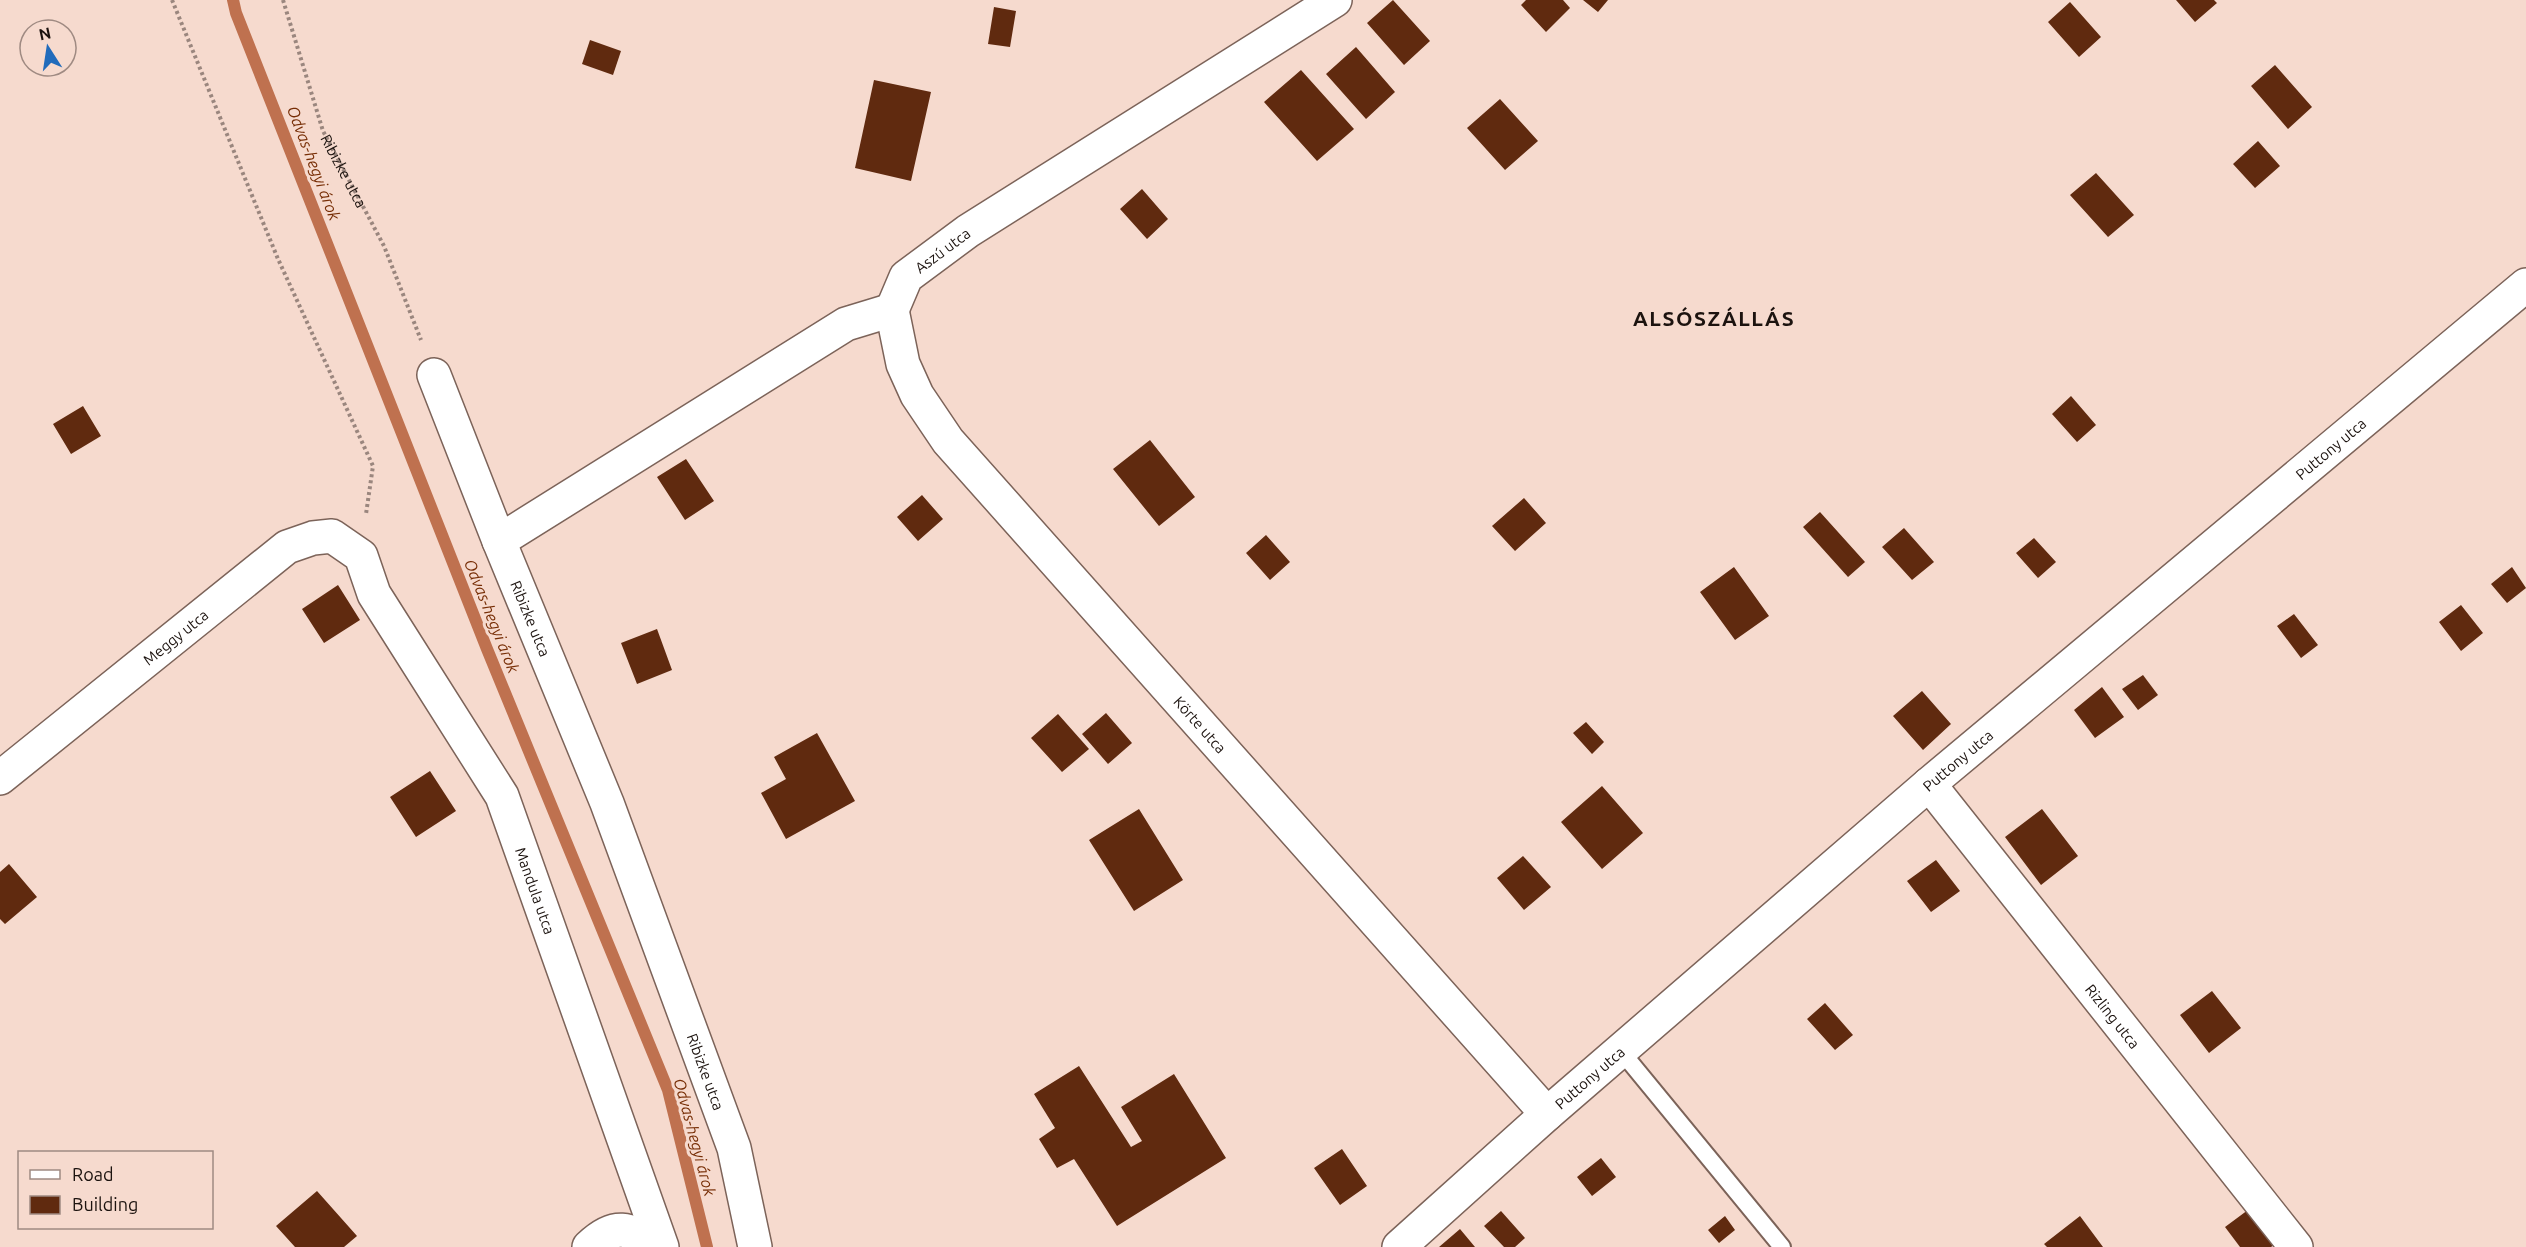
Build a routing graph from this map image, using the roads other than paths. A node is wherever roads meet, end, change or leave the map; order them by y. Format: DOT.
graph roads {
  1 [pos="1335,0"];
  2 [pos="2526,285"];
  3 [pos="892,310"];
  4 [pos="434,375"];
  5 [pos="499,541"];
  6 [pos="361,556"];
  7 [pos="0,778"];
  8 [pos="1929,784"];
  9 [pos="1621,1051"];
  10 [pos="1547,1114"];
  11 [pos="588,1247"];
  12 [pos="661,1247"];
  13 [pos="755,1247"];
  14 [pos="1399,1247"];
  15 [pos="1782,1247"];
  16 [pos="2296,1247"];
  1 -- 3 [label="street, Aszú utca"];
  2 -- 8 [label="street, Puttony utca"];
  3 -- 5 [label="street"];
  3 -- 10 [label="street, Körte utca"];
  4 -- 5 [label="street, Ribizke utca"];
  5 -- 13 [label="street, Ribizke utca"];
  6 -- 7 [label="street, Meggy utca"];
  6 -- 12 [label="street, Mandula utca"];
  8 -- 9 [label="street, Puttony utca"];
  8 -- 16 [label="street, Rizling utca"];
  9 -- 10 [label="street, Puttony utca"];
  9 -- 15 [label="lane"];
  10 -- 14 [label="street, Puttony utca"];
  11 -- 12 [label="street"];
}
